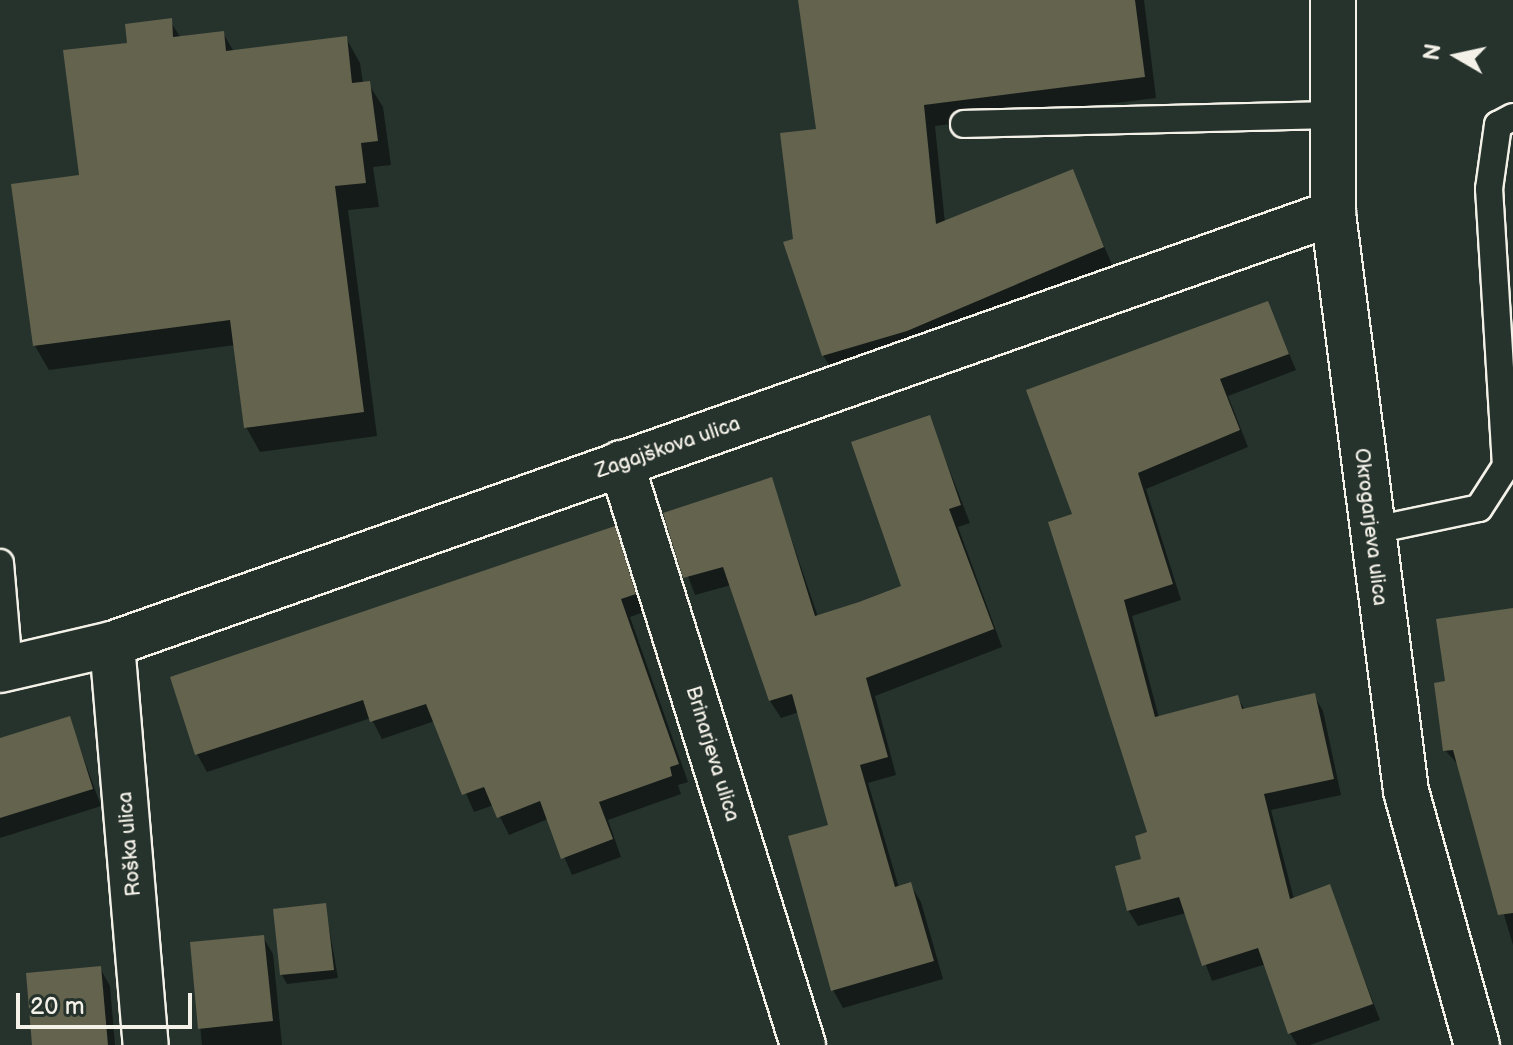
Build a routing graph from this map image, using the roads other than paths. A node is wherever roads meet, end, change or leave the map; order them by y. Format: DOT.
graph roads {
  1 [pos="1333,0"];
  2 [pos="1329,115"];
  3 [pos="1513,117"];
  4 [pos="964,124"];
  5 [pos="1333,213"];
  6 [pos="621,463"];
  7 [pos="1370,531"];
  8 [pos="0,563"];
  9 [pos="112,644"];
  10 [pos="4,669"];
  11 [pos="146,1045"];
  12 [pos="803,1045"];
  13 [pos="1477,1045"];
  1 -- 2 [label="street, Okrogarjeva ulica"];
  2 -- 4 [label="lane"];
  2 -- 5 [label="street, Okrogarjeva ulica"];
  3 -- 7 [label="lane"];
  5 -- 6 [label="street, Zagajškova ulica"];
  5 -- 7 [label="street, Okrogarjeva ulica"];
  6 -- 9 [label="street, Zagajškova ulica"];
  6 -- 12 [label="street, Brinarjeva ulica"];
  7 -- 13 [label="street, Okrogarjeva ulica"];
  8 -- 10 [label="lane"];
  9 -- 10 [label="street, Zagajškova ulica"];
  9 -- 11 [label="street, Roška ulica"];
}
